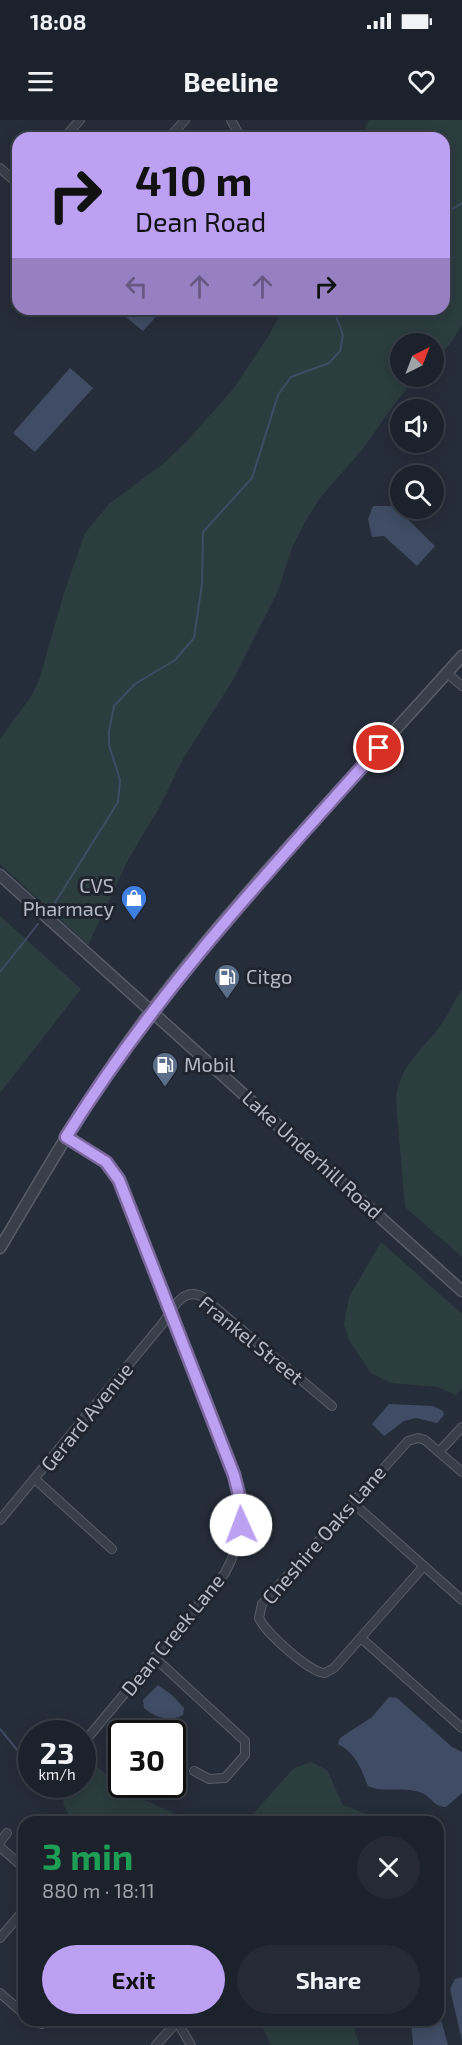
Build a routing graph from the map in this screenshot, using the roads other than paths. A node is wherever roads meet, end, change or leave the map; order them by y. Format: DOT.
graph roads {
  1 [pos="80,120"];
  2 [pos="185,120"];
  3 [pos="69,132"];
  4 [pos="174,132"];
  5 [pos="0,168"];
  6 [pos="12,179"];
  7 [pos="461,660"];
  8 [pos="447,673"];
  9 [pos="462,686"];
  10 [pos="0,875"];
  11 [pos="152,1010"];
  12 [pos="66,1137"];
  13 [pos="0,1248"];
  14 [pos="462,1291"];
  15 [pos="171,1311"];
  16 [pos="332,1406"];
  17 [pos="461,1427"];
  18 [pos="439,1452"];
  19 [pos="462,1472"];
  20 [pos="36,1480"];
  21 [pos="353,1503"];
  22 [pos="0,1520"];
  23 [pos="112,1549"];
  24 [pos="424,1566"];
  25 [pos="462,1600"];
  26 [pos="361,1638"];
  27 [pos="155,1658"];
  28 [pos="96,1728"];
  29 [pos="462,1728"];
  30 [pos="194,1771"];
  31 [pos="7,1833"];
  32 [pos="0,1842"];
  33 [pos="0,1847"];
  34 [pos="18,1863"];
  35 [pos="18,1917"];
  36 [pos="0,1938"];
  37 [pos="0,1993"];
  38 [pos="18,2009"];
  39 [pos="173,2026"];
  40 [pos="180,2026"];
  41 [pos="156,2045"];
  42 [pos="191,2045"];
  1 -- 3 [label="street"];
  2 -- 4 [label="street"];
  5 -- 6 [label="street"];
  7 -- 8 [label="street"];
  8 -- 9 [label="street"];
  8 -- 11 [label="street"];
  10 -- 11 [label="street, Lake Underhill Road"];
  11 -- 12 [label="street"];
  11 -- 14 [label="street, Lake Underhill Road"];
  12 -- 13 [label="street"];
  12 -- 15 [label="street, Dean Creek Lane"];
  15 -- 16 [label="street, Frankel Street"];
  15 -- 20 [label="street, Gerard Avenue"];
  15 -- 27 [label="street, Dean Creek Lane"];
  17 -- 18 [label="street"];
  18 -- 19 [label="street"];
  18 -- 21 [label="street, Cheshire Oaks Lane"];
  20 -- 22 [label="street, Gerard Avenue"];
  20 -- 23 [label="street"];
  21 -- 24 [label="street"];
  21 -- 26 [label="street, Cheshire Oaks Lane"];
  24 -- 25 [label="street"];
  24 -- 26 [label="street, Cheshire Oaks Lane"];
  26 -- 29 [label="street"];
  27 -- 28 [label="street, Dean Creek Lane"];
  27 -- 30 [label="street"];
  31 -- 32 [label="street"];
  33 -- 34 [label="street"];
  35 -- 36 [label="street"];
  37 -- 38 [label="street"];
  39 -- 41 [label="street"];
  40 -- 42 [label="street"];
}
